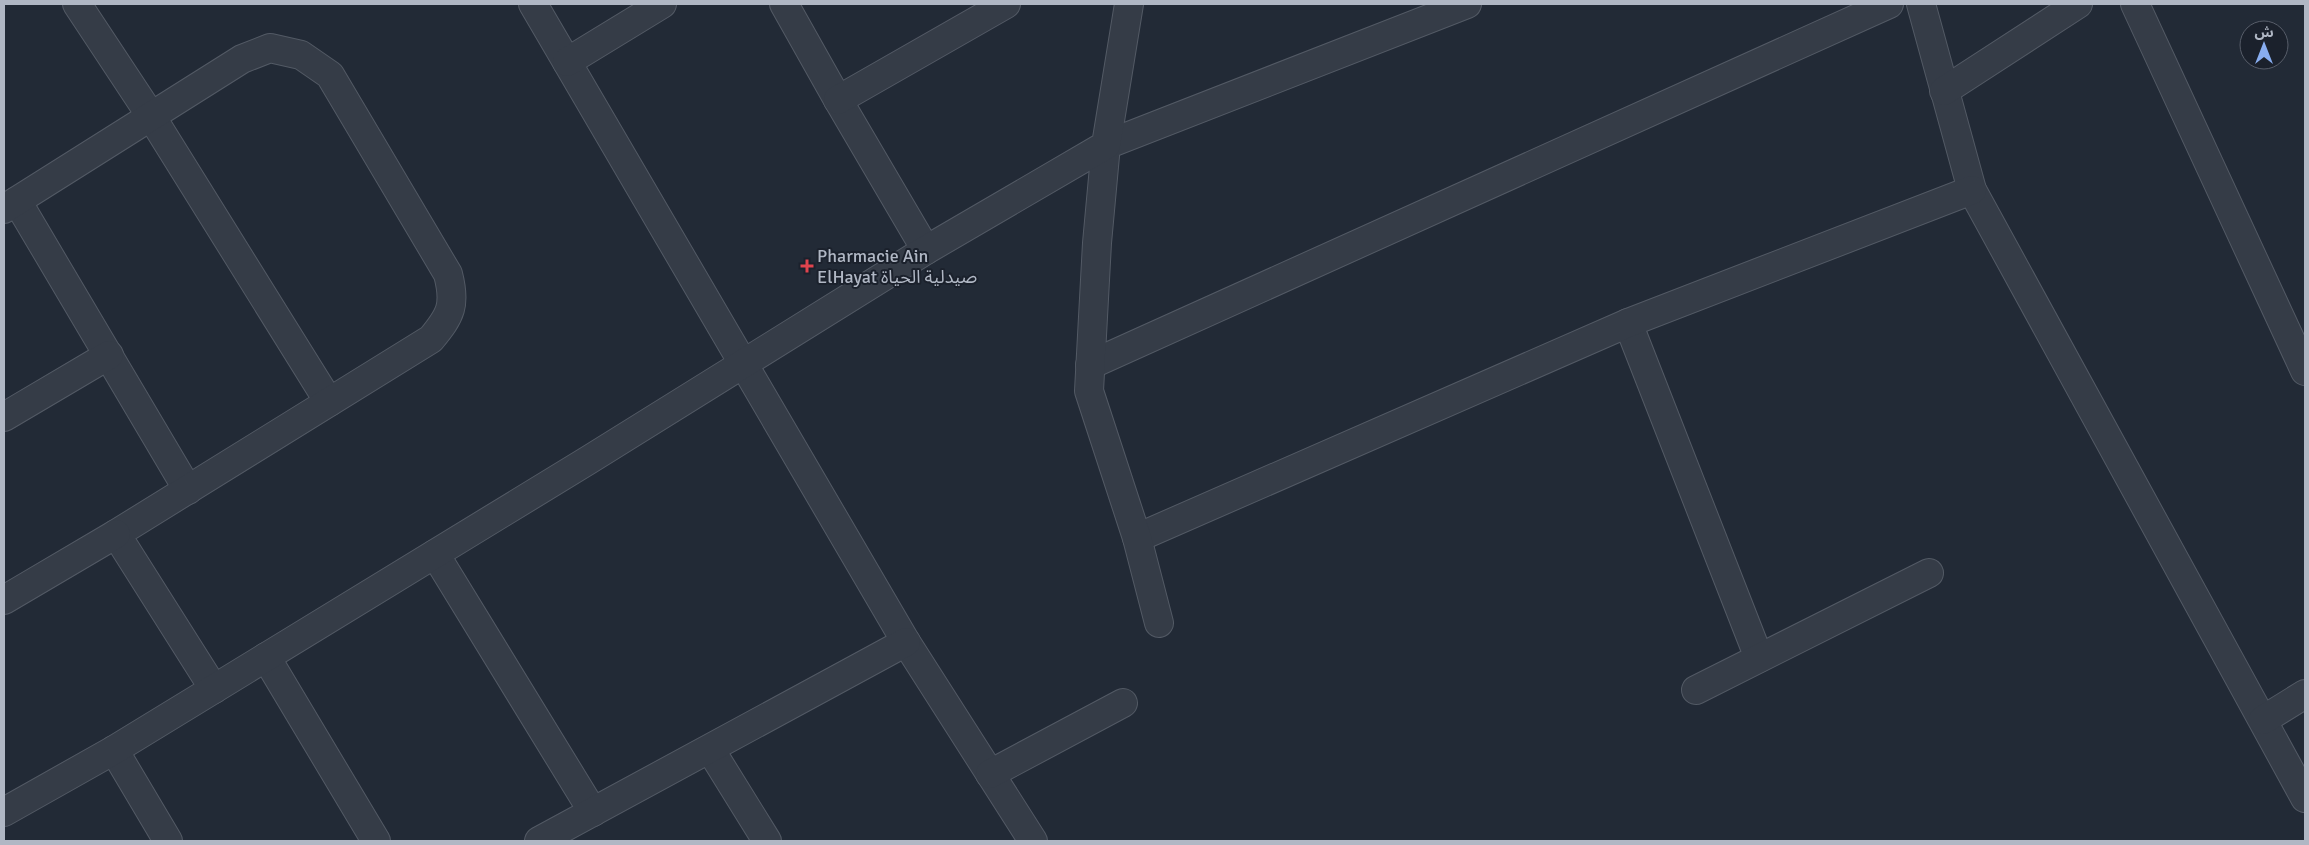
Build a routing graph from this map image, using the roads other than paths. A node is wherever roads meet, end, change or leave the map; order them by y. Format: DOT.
graph roads {
  1 [pos="77,4"];
  2 [pos="533,4"];
  3 [pos="662,4"];
  4 [pos="784,4"];
  5 [pos="1006,4"];
  6 [pos="1129,4"];
  7 [pos="1467,4"];
  8 [pos="1889,4"];
  9 [pos="1921,4"];
  10 [pos="2078,4"];
  11 [pos="2134,4"];
  12 [pos="567,62"];
  13 [pos="1944,91"];
  14 [pos="838,100"];
  15 [pos="151,116"];
  16 [pos="1106,146"];
  17 [pos="1972,190"];
  18 [pos="10,205"];
  19 [pos="926,250"];
  20 [pos="1628,323"];
  21 [pos="110,355"];
  22 [pos="743,362"];
  23 [pos="1090,365"];
  24 [pos="2305,371"];
  25 [pos="328,402"];
  26 [pos="4,417"];
  27 [pos="188,490"];
  28 [pos="116,534"];
  29 [pos="1137,538"];
  30 [pos="435,554"];
  31 [pos="1929,573"];
  32 [pos="4,600"];
  33 [pos="1159,623"];
  34 [pos="906,642"];
  35 [pos="266,657"];
  36 [pos="1760,658"];
  37 [pos="214,689"];
  38 [pos="1696,690"];
  39 [pos="2305,694"];
  40 [pos="1123,703"];
  41 [pos="2263,720"];
  42 [pos="710,749"];
  43 [pos="114,750"];
  44 [pos="990,774"];
  45 [pos="2305,798"];
  46 [pos="4,812"];
  47 [pos="593,812"];
  48 [pos="168,841"];
  49 [pos="376,841"];
  50 [pos="539,841"];
  51 [pos="767,841"];
  52 [pos="1033,841"];
  1 -- 15 [label="street"];
  2 -- 12 [label="street"];
  3 -- 12 [label="street"];
  4 -- 14 [label="street"];
  5 -- 14 [label="street"];
  6 -- 16 [label="street"];
  7 -- 16 [label="street"];
  8 -- 23 [label="street"];
  9 -- 13 [label="street"];
  10 -- 13 [label="street"];
  11 -- 24 [label="street"];
  12 -- 22 [label="street"];
  13 -- 17 [label="street"];
  14 -- 19 [label="street"];
  15 -- 18 [label="street"];
  15 -- 25 [label="street"];
  15 -- 25 [label="street"];
  16 -- 19 [label="street"];
  16 -- 23 [label="street"];
  17 -- 20 [label="street"];
  17 -- 41 [label="street"];
  18 -- 21 [label="street"];
  19 -- 22 [label="street"];
  20 -- 29 [label="street"];
  20 -- 36 [label="street"];
  21 -- 26 [label="street"];
  21 -- 27 [label="street"];
  22 -- 30 [label="street"];
  22 -- 34 [label="street"];
  23 -- 29 [label="street"];
  25 -- 27 [label="street"];
  27 -- 28 [label="street"];
  28 -- 32 [label="street"];
  28 -- 37 [label="street"];
  29 -- 33 [label="street"];
  30 -- 35 [label="street"];
  30 -- 47 [label="street"];
  31 -- 36 [label="street"];
  34 -- 42 [label="street"];
  34 -- 44 [label="street"];
  35 -- 37 [label="street"];
  35 -- 49 [label="street"];
  36 -- 38 [label="street"];
  37 -- 43 [label="street"];
  39 -- 41 [label="street"];
  40 -- 44 [label="street"];
  41 -- 45 [label="street"];
  42 -- 47 [label="street"];
  42 -- 51 [label="street"];
  43 -- 46 [label="street"];
  43 -- 48 [label="street"];
  44 -- 52 [label="street"];
  47 -- 50 [label="street"];
}
